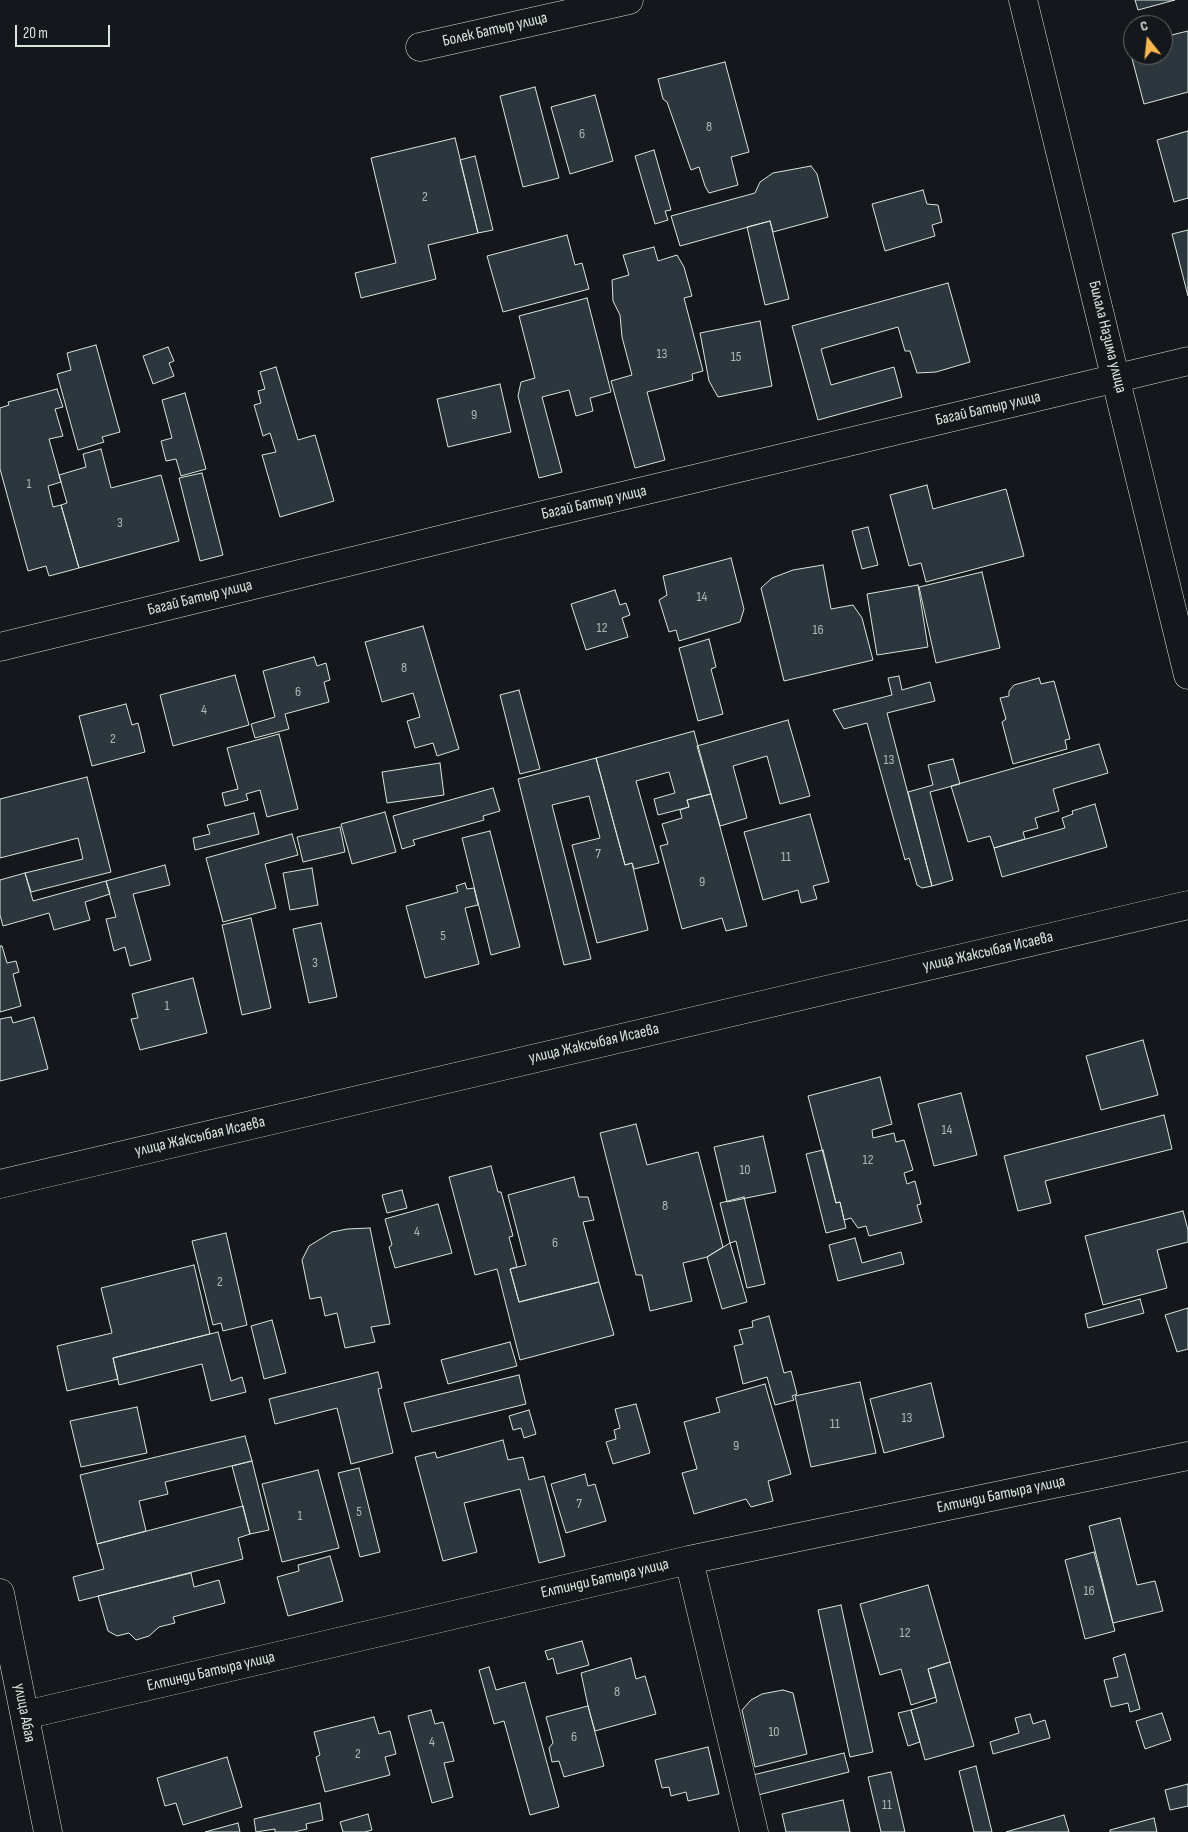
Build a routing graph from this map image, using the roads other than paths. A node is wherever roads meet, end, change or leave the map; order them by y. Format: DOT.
graph roads {
  1 [pos="630,0"];
  2 [pos="1023,0"];
  3 [pos="420,47"];
  4 [pos="1188,361"];
  5 [pos="1117,379"];
  6 [pos="0,647"];
  7 [pos="1188,675"];
  8 [pos="1188,905"];
  9 [pos="0,1184"];
  10 [pos="1188,1456"];
  11 [pos="688,1560"];
  12 [pos="0,1593"];
  13 [pos="25,1715"];
  14 [pos="48,1832"];
  15 [pos="754,1832"];
  1 -- 3 [label="street, Болек Батыр улица"];
  2 -- 5 [label="street, Билала Назима улица"];
  4 -- 5 [label="street, Багай Батыр улица"];
  5 -- 6 [label="street, Багай Батыр улица"];
  5 -- 7 [label="street, Билала Назима улица"];
  8 -- 9 [label="street, улица Жаксыбая Исаева"];
  10 -- 11 [label="street, Елтинди Батыра улица"];
  11 -- 13 [label="street, Елтинди Батыра улица"];
  11 -- 15 [label="street"];
  12 -- 13 [label="street, улица Абая"];
  13 -- 14 [label="street, улица Абая"];
}
